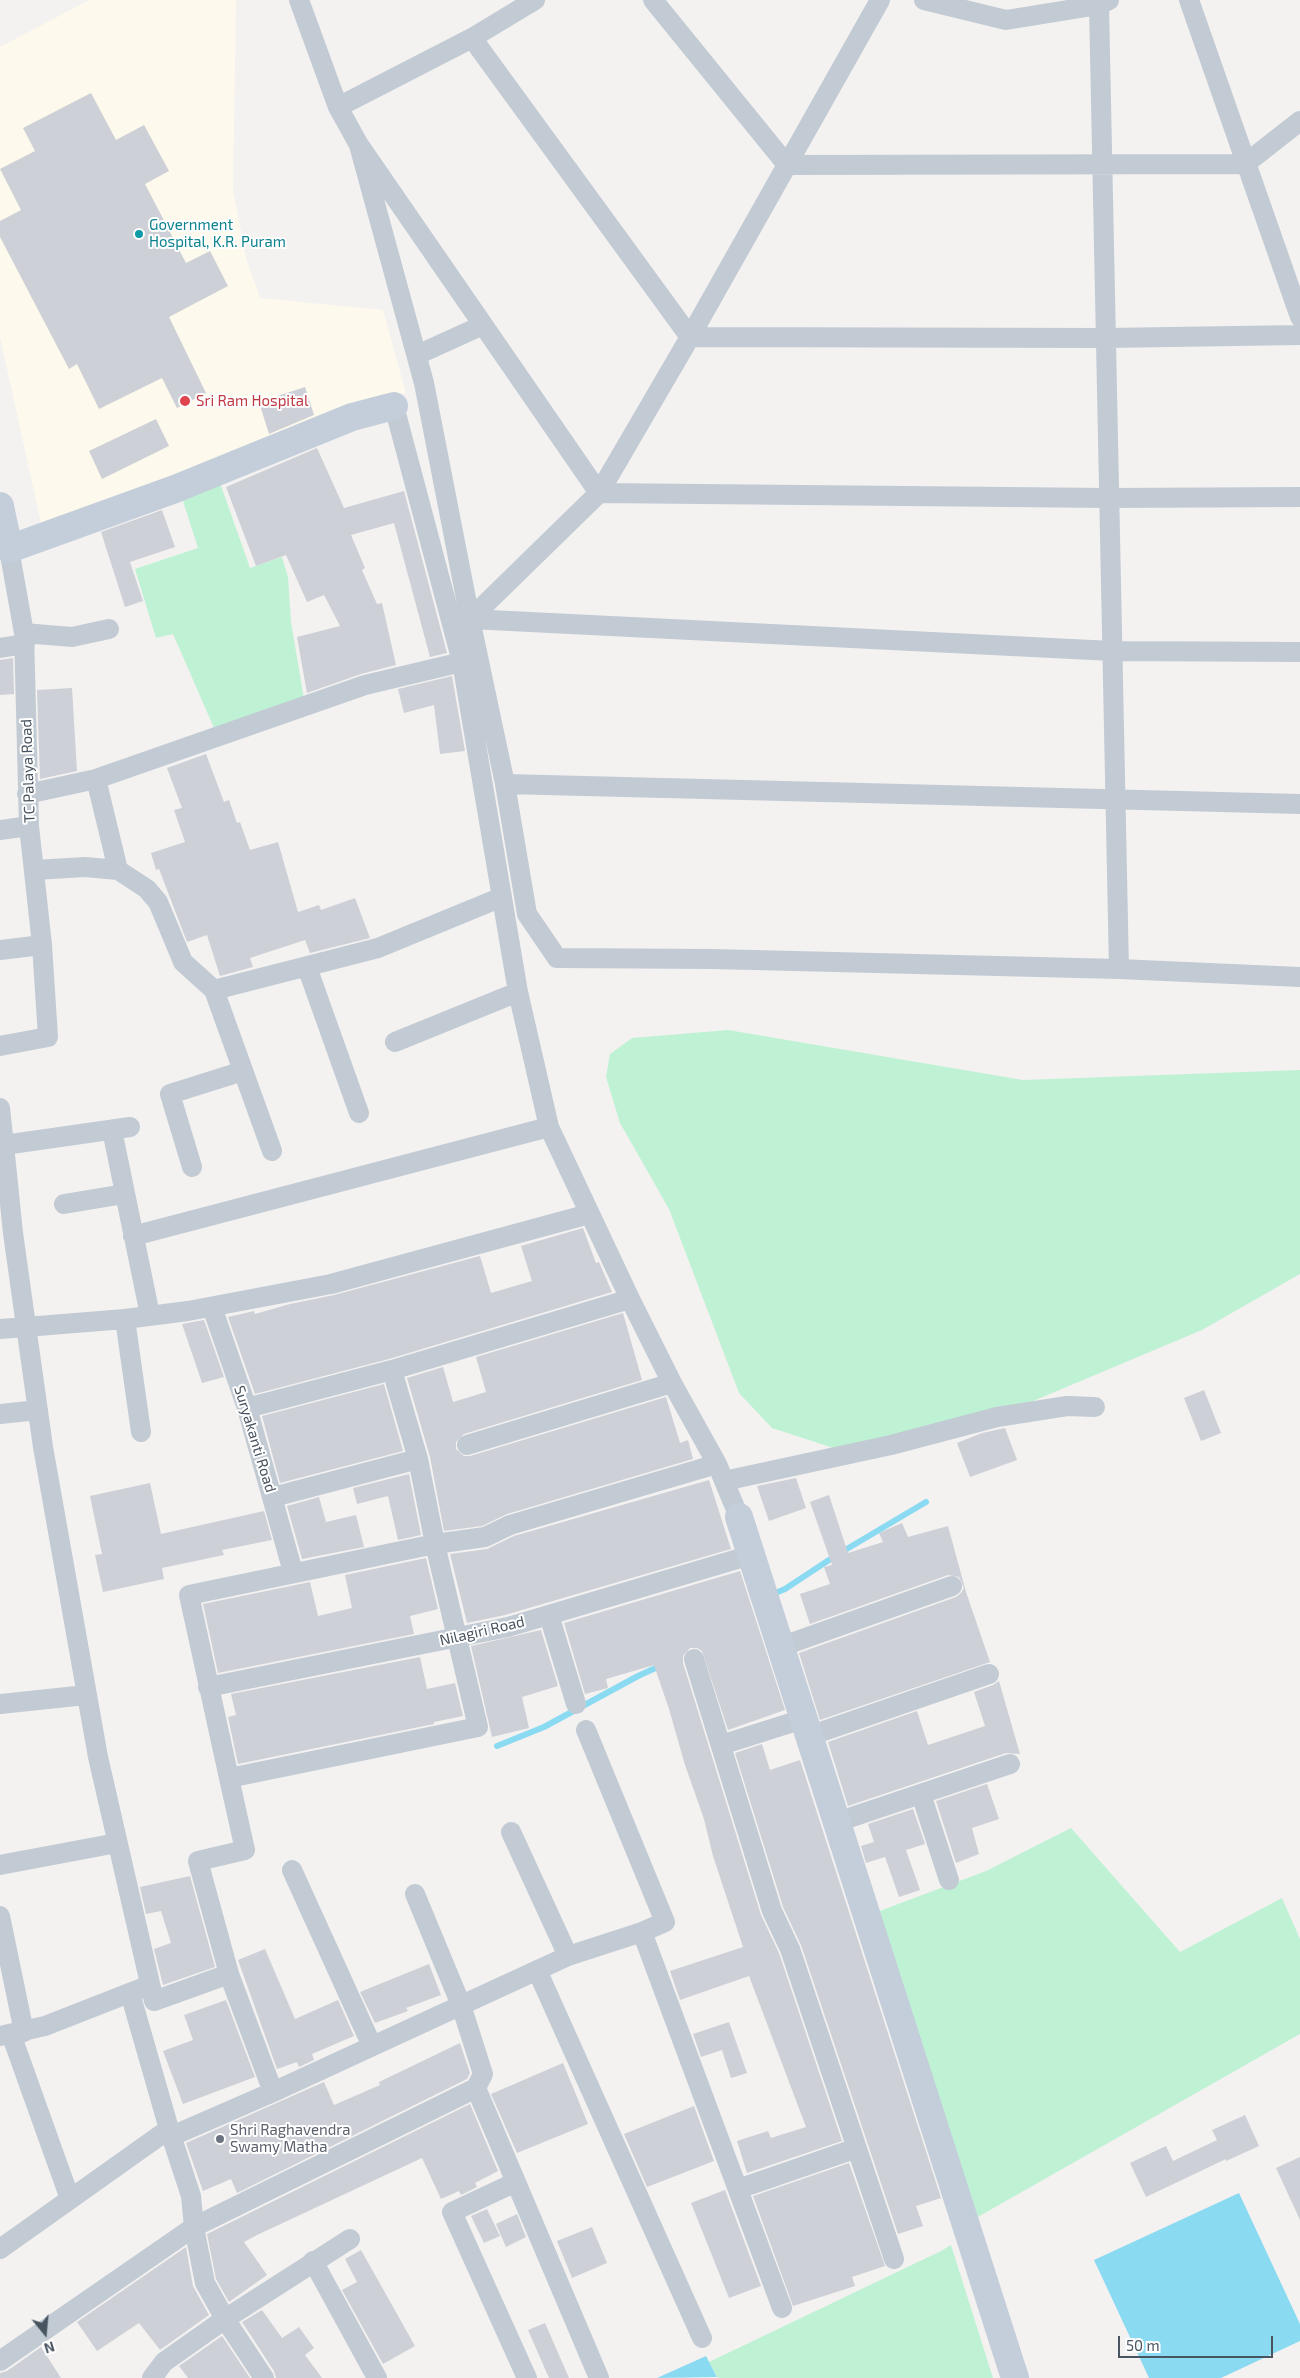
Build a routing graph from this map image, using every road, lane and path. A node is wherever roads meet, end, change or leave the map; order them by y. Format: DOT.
graph roads {
  1 [pos="299,0"];
  2 [pos="535,0"];
  3 [pos="653,0"];
  4 [pos="880,0"];
  5 [pos="924,0"];
  6 [pos="1189,0"];
  7 [pos="1104,2"];
  8 [pos="472,38"];
  9 [pos="338,107"];
  10 [pos="1300,121"];
  11 [pos="359,145"];
  12 [pos="1245,164"];
  13 [pos="787,165"];
  14 [pos="1102,165"];
  15 [pos="1300,317"];
  16 [pos="483,325"];
  17 [pos="1300,335"];
  18 [pos="690,337"];
  19 [pos="1106,338"];
  20 [pos="417,355"];
  21 [pos="394,406"];
  22 [pos="599,493"];
  23 [pos="1109,498"];
  24 [pos="1300,498"];
  25 [pos="0,506"];
  26 [pos="4,549"];
  27 [pos="470,619"];
  28 [pos="109,629"];
  29 [pos="25,639"];
  30 [pos="0,648"];
  31 [pos="1112,651"];
  32 [pos="1300,652"];
  33 [pos="462,662"];
  34 [pos="96,779"];
  35 [pos="505,784"];
  36 [pos="27,794"];
  37 [pos="1116,801"];
  38 [pos="1300,804"];
  39 [pos="29,826"];
  40 [pos="0,830"];
  41 [pos="35,870"];
  42 [pos="118,870"];
  43 [pos="502,897"];
  44 [pos="42,945"];
  45 [pos="0,950"];
  46 [pos="308,967"];
  47 [pos="1119,969"];
  48 [pos="1300,977"];
  49 [pos="214,990"];
  50 [pos="518,992"];
  51 [pos="395,1042"];
  52 [pos="0,1046"];
  53 [pos="243,1071"];
  54 [pos="0,1108"];
  55 [pos="359,1113"];
  56 [pos="549,1127"];
  57 [pos="2,1145"];
  58 [pos="272,1151"];
  59 [pos="192,1167"];
  60 [pos="124,1194"];
  61 [pos="64,1204"];
  62 [pos="589,1214"];
  63 [pos="6,1234"];
  64 [pos="133,1236"];
  65 [pos="630,1299"];
  66 [pos="212,1307"];
  67 [pos="150,1315"];
  68 [pos="125,1319"];
  69 [pos="26,1326"];
  70 [pos="0,1329"];
  71 [pos="392,1370"];
  72 [pos="672,1383"];
  73 [pos="1095,1407"];
  74 [pos="247,1408"];
  75 [pos="38,1410"];
  76 [pos="0,1414"];
  77 [pos="141,1432"];
  78 [pos="467,1445"];
  79 [pos="418,1459"];
  80 [pos="720,1473"];
  81 [pos="273,1497"];
  82 [pos="739,1517"];
  83 [pos="435,1544"];
  84 [pos="751,1555"];
  85 [pos="293,1572"];
  86 [pos="952,1586"];
  87 [pos="549,1615"];
  88 [pos="457,1637"];
  89 [pos="780,1647"];
  90 [pos="694,1659"];
  91 [pos="989,1674"];
  92 [pos="208,1687"];
  93 [pos="86,1695"];
  94 [pos="0,1704"];
  95 [pos="576,1704"];
  96 [pos="806,1727"];
  97 [pos="586,1730"];
  98 [pos="721,1745"];
  99 [pos="1010,1764"];
  100 [pos="229,1778"];
  101 [pos="921,1794"];
  102 [pos="837,1822"];
  103 [pos="511,1832"];
  104 [pos="117,1843"];
  105 [pos="0,1865"];
  106 [pos="292,1870"];
  107 [pos="949,1880"];
  108 [pos="415,1894"];
  109 [pos="0,1916"];
  110 [pos="642,1932"];
  111 [pos="568,1956"];
  112 [pos="537,1970"];
  113 [pos="229,1974"];
  114 [pos="150,1986"];
  115 [pos="130,1993"];
  116 [pos="461,2005"];
  117 [pos="11,2034"];
  118 [pos="372,2046"];
  119 [pos="476,2088"];
  120 [pos="273,2092"];
  121 [pos="171,2132"];
  122 [pos="857,2148"];
  123 [pos="516,2182"];
  124 [pos="738,2189"];
  125 [pos="70,2199"];
  126 [pos="194,2227"];
  127 [pos="350,2239"];
  128 [pos="0,2249"];
  129 [pos="894,2259"];
  130 [pos="313,2261"];
  131 [pos="782,2308"];
  132 [pos="224,2319"];
  133 [pos="702,2338"];
  134 [pos="0,2361"];
  135 [pos="152,2378"];
  136 [pos="264,2378"];
  137 [pos="377,2378"];
  138 [pos="526,2378"];
  139 [pos="599,2378"];
  140 [pos="1015,2378"];
  1 -- 9 [label="street"];
  2 -- 8 [label="street"];
  3 -- 13 [label="street"];
  4 -- 13 [label="street"];
  5 -- 7 [label="street"];
  6 -- 12 [label="street"];
  7 -- 14 [label="street"];
  8 -- 9 [label="street"];
  8 -- 18 [label="street"];
  9 -- 11 [label="street"];
  10 -- 12 [label="street"];
  11 -- 16 [label="street"];
  11 -- 20 [label="street"];
  12 -- 14 [label="street"];
  12 -- 15 [label="street"];
  13 -- 14 [label="street"];
  13 -- 18 [label="street"];
  14 -- 19 [label="street"];
  16 -- 20 [label="street"];
  16 -- 22 [label="street"];
  17 -- 19 [label="street"];
  18 -- 19 [label="street"];
  18 -- 22 [label="street"];
  19 -- 23 [label="street"];
  20 -- 27 [label="street"];
  21 -- 26 [label="street"];
  21 -- 33 [label="street"];
  22 -- 23 [label="street"];
  22 -- 27 [label="street"];
  23 -- 24 [label="street"];
  23 -- 31 [label="street"];
  25 -- 26 [label="street, TC Palaya Road"];
  26 -- 29 [label="street, TC Palaya Road"];
  27 -- 31 [label="street"];
  27 -- 35 [label="street"];
  28 -- 29 [label="street"];
  29 -- 30 [label="street"];
  29 -- 36 [label="street, TC Palaya Road"];
  31 -- 32 [label="street"];
  31 -- 37 [label="street"];
  33 -- 34 [label="street"];
  33 -- 43 [label="street"];
  34 -- 36 [label="street"];
  34 -- 42 [label="street"];
  35 -- 37 [label="street"];
  35 -- 47 [label="street"];
  36 -- 39 [label="street, TC Palaya Road"];
  37 -- 38 [label="street"];
  37 -- 47 [label="street"];
  39 -- 40 [label="street"];
  39 -- 41 [label="street, TC Palaya Road"];
  41 -- 42 [label="street"];
  41 -- 44 [label="street, TC Palaya Road"];
  42 -- 49 [label="street"];
  43 -- 46 [label="street"];
  43 -- 50 [label="street"];
  44 -- 45 [label="street"];
  44 -- 52 [label="street, TC Palaya Road"];
  46 -- 49 [label="street"];
  46 -- 55 [label="street"];
  47 -- 48 [label="street"];
  49 -- 53 [label="street"];
  50 -- 51 [label="street"];
  50 -- 56 [label="street"];
  53 -- 58 [label="street"];
  53 -- 59 [label="street"];
  54 -- 57 [label="street"];
  56 -- 62 [label="street"];
  56 -- 64 [label="street"];
  57 -- 60 [label="street"];
  57 -- 63 [label="street"];
  60 -- 61 [label="street"];
  60 -- 64 [label="street"];
  62 -- 65 [label="street"];
  62 -- 66 [label="street"];
  63 -- 69 [label="street"];
  64 -- 67 [label="street"];
  65 -- 71 [label="street"];
  65 -- 72 [label="street"];
  66 -- 67 [label="street"];
  66 -- 74 [label="street, Suryakanti Road"];
  67 -- 68 [label="street"];
  68 -- 69 [label="street"];
  68 -- 77 [label="street"];
  69 -- 70 [label="street"];
  69 -- 75 [label="street"];
  71 -- 74 [label="street"];
  71 -- 79 [label="street"];
  72 -- 78 [label="street"];
  72 -- 80 [label="street"];
  73 -- 80 [label="street"];
  74 -- 81 [label="street, Suryakanti Road"];
  75 -- 76 [label="street"];
  75 -- 93 [label="street"];
  79 -- 81 [label="street"];
  79 -- 83 [label="street"];
  80 -- 82 [label="street"];
  80 -- 83 [label="street"];
  81 -- 85 [label="street, Suryakanti Road"];
  82 -- 84 [label="street"];
  83 -- 85 [label="street"];
  83 -- 88 [label="street"];
  84 -- 87 [label="street, Nilagiri Road"];
  84 -- 89 [label="street"];
  85 -- 92 [label="street"];
  86 -- 89 [label="street"];
  87 -- 88 [label="street, Nilagiri Road"];
  87 -- 95 [label="street"];
  88 -- 92 [label="street, Nilagiri Road"];
  88 -- 100 [label="street"];
  89 -- 96 [label="street"];
  90 -- 98 [label="street"];
  91 -- 96 [label="street"];
  92 -- 100 [label="street"];
  93 -- 94 [label="street"];
  93 -- 104 [label="street"];
  96 -- 98 [label="street"];
  96 -- 102 [label="street"];
  97 -- 110 [label="street"];
  98 -- 122 [label="street"];
  99 -- 101 [label="street"];
  100 -- 113 [label="street"];
  101 -- 102 [label="street"];
  101 -- 107 [label="street"];
  102 -- 140 [label="street"];
  103 -- 111 [label="street"];
  104 -- 105 [label="street"];
  104 -- 114 [label="street"];
  106 -- 118 [label="street"];
  108 -- 116 [label="street"];
  109 -- 117 [label="street"];
  110 -- 111 [label="street"];
  110 -- 124 [label="street"];
  111 -- 112 [label="street"];
  112 -- 116 [label="street"];
  112 -- 133 [label="street"];
  113 -- 114 [label="street"];
  113 -- 120 [label="street"];
  114 -- 115 [label="street"];
  115 -- 117 [label="street"];
  115 -- 121 [label="street"];
  116 -- 118 [label="street"];
  116 -- 119 [label="street"];
  117 -- 125 [label="street"];
  118 -- 120 [label="street"];
  119 -- 123 [label="street"];
  119 -- 126 [label="street"];
  120 -- 121 [label="street"];
  121 -- 125 [label="street"];
  121 -- 126 [label="street"];
  122 -- 124 [label="street"];
  122 -- 129 [label="street"];
  123 -- 138 [label="street"];
  123 -- 139 [label="street"];
  124 -- 131 [label="street"];
  125 -- 128 [label="street"];
  126 -- 132 [label="street"];
  126 -- 134 [label="street"];
  127 -- 130 [label="street"];
  130 -- 132 [label="street"];
  130 -- 137 [label="street"];
  132 -- 135 [label="street"];
  132 -- 136 [label="street"];
}
